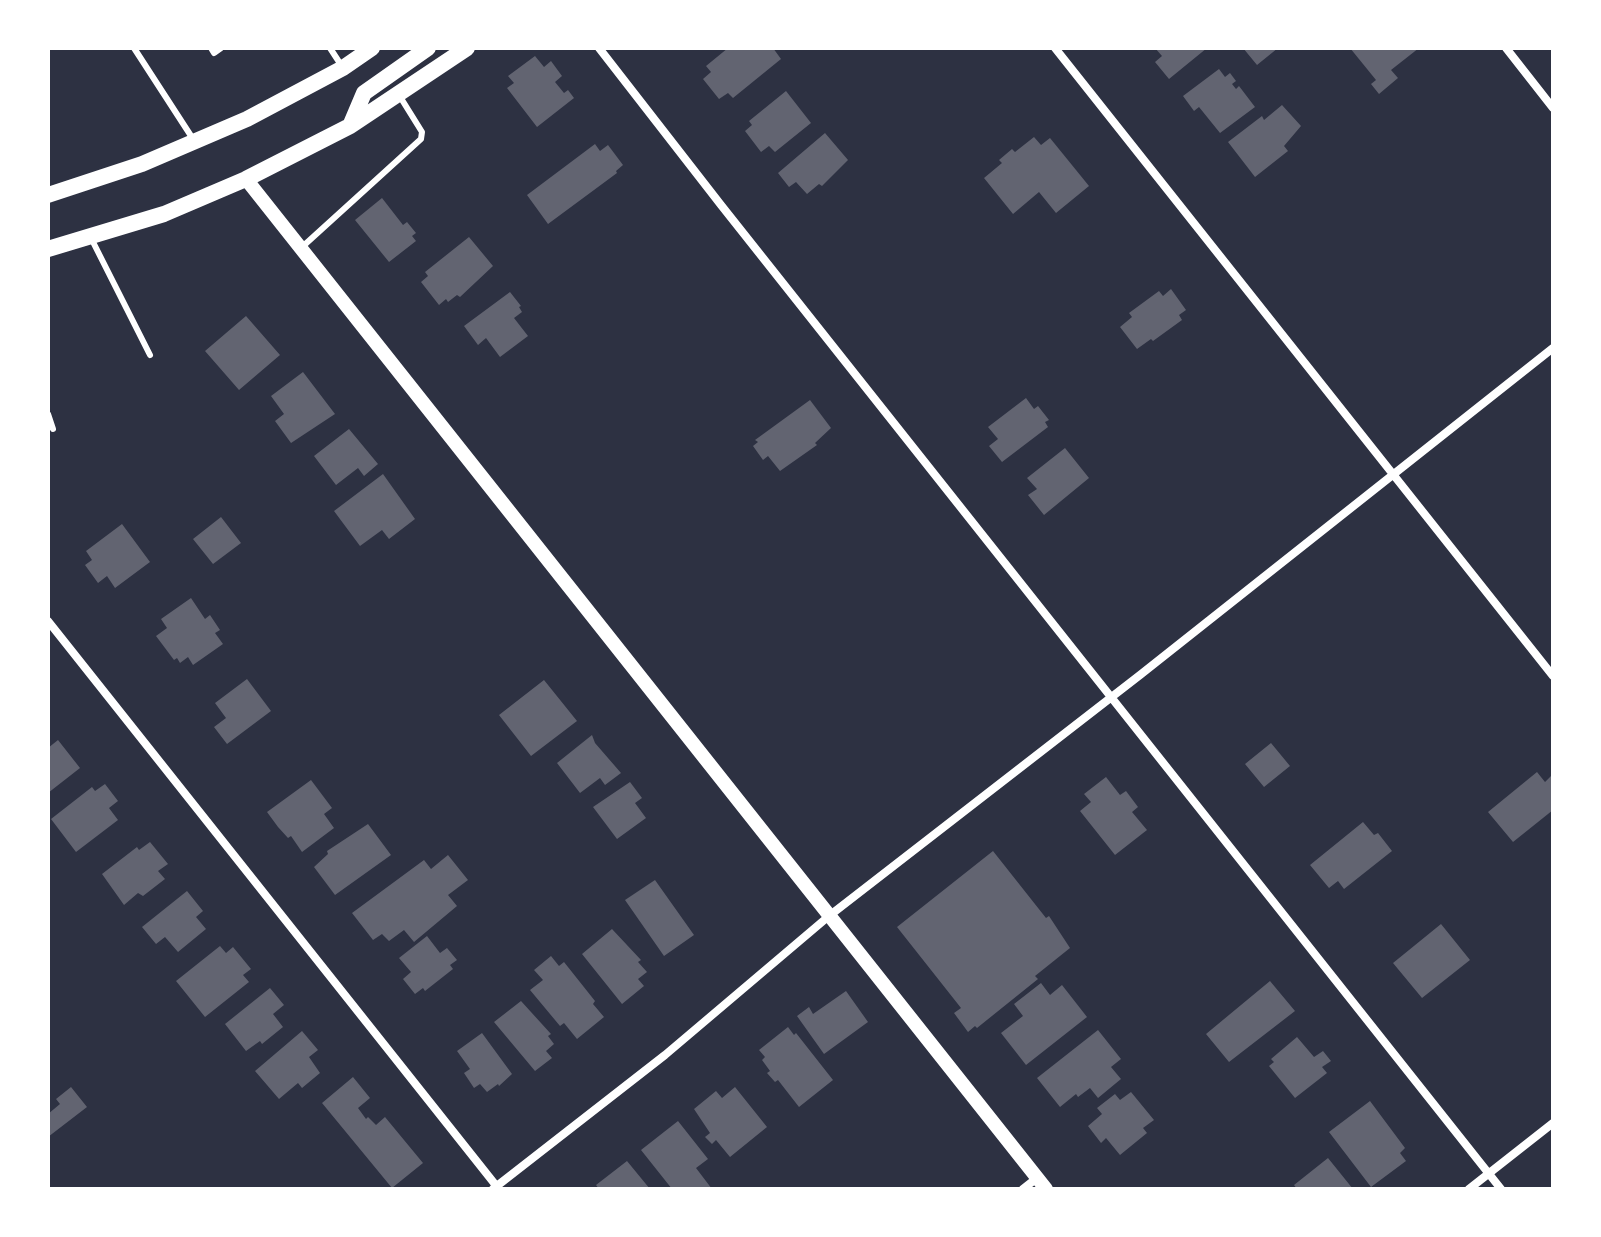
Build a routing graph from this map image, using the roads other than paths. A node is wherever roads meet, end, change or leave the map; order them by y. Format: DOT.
graph roads {
  1 [pos="211,48"];
  2 [pos="221,48"];
  3 [pos="330,48"];
  4 [pos="372,48"];
  5 [pos="428,48"];
  6 [pos="467,48"];
  7 [pos="599,48"];
  8 [pos="1055,48"];
  9 [pos="1506,48"];
  10 [pos="137,49"];
  11 [pos="343,68"];
  12 [pos="399,95"];
  13 [pos="1553,108"];
  14 [pos="350,126"];
  15 [pos="195,141"];
  16 [pos="246,179"];
  17 [pos="48,195"];
  18 [pos="91,238"];
  19 [pos="301,248"];
  20 [pos="48,249"];
  21 [pos="1553,348"];
  22 [pos="150,355"];
  23 [pos="48,414"];
  24 [pos="53,429"];
  25 [pos="1395,475"];
  26 [pos="48,621"];
  27 [pos="1553,676"];
  28 [pos="1112,697"];
  29 [pos="829,916"];
  30 [pos="1553,1123"];
  31 [pos="1488,1174"];
  32 [pos="1042,1184"];
  33 [pos="496,1188"];
  34 [pos="1023,1189"];
  35 [pos="1469,1189"];
  36 [pos="1501,1189"];
  1 -- 2 [label="lane"];
  3 -- 11 [label="lane"];
  4 -- 11 [label="main road"];
  5 -- 14 [label="main road"];
  6 -- 12 [label="main road"];
  7 -- 28 [label="street"];
  8 -- 25 [label="street"];
  9 -- 13 [label="street"];
  10 -- 15 [label="lane"];
  11 -- 15 [label="main road"];
  12 -- 14 [label="main road"];
  12 -- 19 [label="lane"];
  14 -- 16 [label="main road"];
  15 -- 17 [label="main road"];
  16 -- 18 [label="main road"];
  16 -- 19 [label="street"];
  18 -- 20 [label="main road"];
  18 -- 22 [label="lane"];
  19 -- 29 [label="street"];
  21 -- 25 [label="street"];
  23 -- 24 [label="lane"];
  25 -- 27 [label="street"];
  25 -- 28 [label="street"];
  26 -- 33 [label="street"];
  28 -- 29 [label="street"];
  28 -- 31 [label="street"];
  29 -- 32 [label="street"];
  29 -- 33 [label="street"];
  30 -- 31 [label="street"];
  31 -- 35 [label="street"];
  31 -- 36 [label="street"];
  32 -- 34 [label="street"];
}
